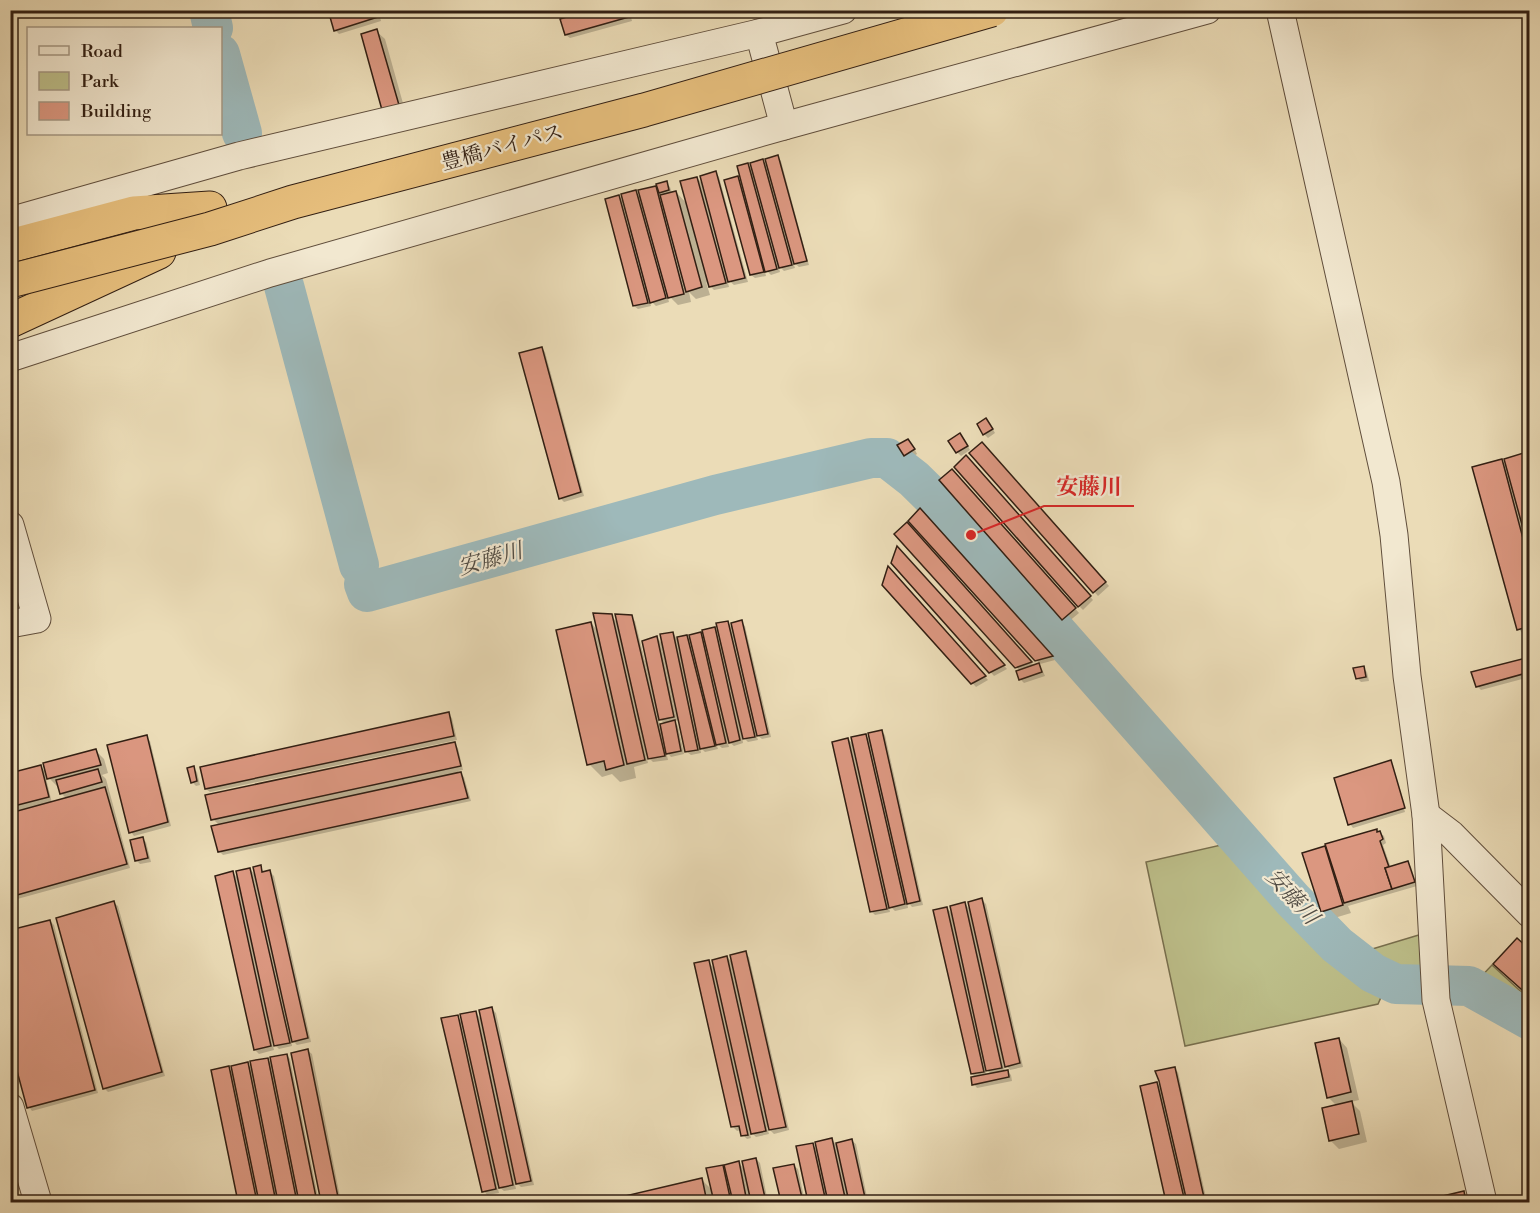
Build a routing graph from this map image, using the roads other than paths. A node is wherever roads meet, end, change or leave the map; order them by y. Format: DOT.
graph roads {
  1 [pos="843,10"];
  2 [pos="937,10"];
  3 [pos="992,10"];
  4 [pos="1207,10"];
  5 [pos="1280,10"];
  6 [pos="759,33"];
  7 [pos="784,126"];
  8 [pos="210,218"];
  9 [pos="10,221"];
  10 [pos="10,246"];
  11 [pos="10,263"];
  12 [pos="10,281"];
  13 [pos="10,321"];
  14 [pos="10,358"];
  15 [pos="10,525"];
  16 [pos="10,624"];
  17 [pos="1426,815"];
  18 [pos="1530,914"];
  19 [pos="10,1107"];
  20 [pos="38,1203"];
  21 [pos="1484,1203"];
  1 -- 6 [label="street"];
  2 -- 8 [label="highway, 豊橋バイパス"];
  3 -- 8 [label="highway, 豊橋バイパス, bridge"];
  4 -- 7 [label="street"];
  5 -- 17 [label="street"];
  6 -- 7 [label="street"];
  6 -- 9 [label="street"];
  7 -- 14 [label="street"];
  8 -- 10 [label="highway"];
  8 -- 11 [label="highway, 豊橋バイパス"];
  8 -- 12 [label="highway, 豊橋バイパス, bridge"];
  8 -- 13 [label="highway, bridge"];
  15 -- 16 [label="street"];
  17 -- 18 [label="street"];
  17 -- 21 [label="street"];
  19 -- 20 [label="street"];
}
